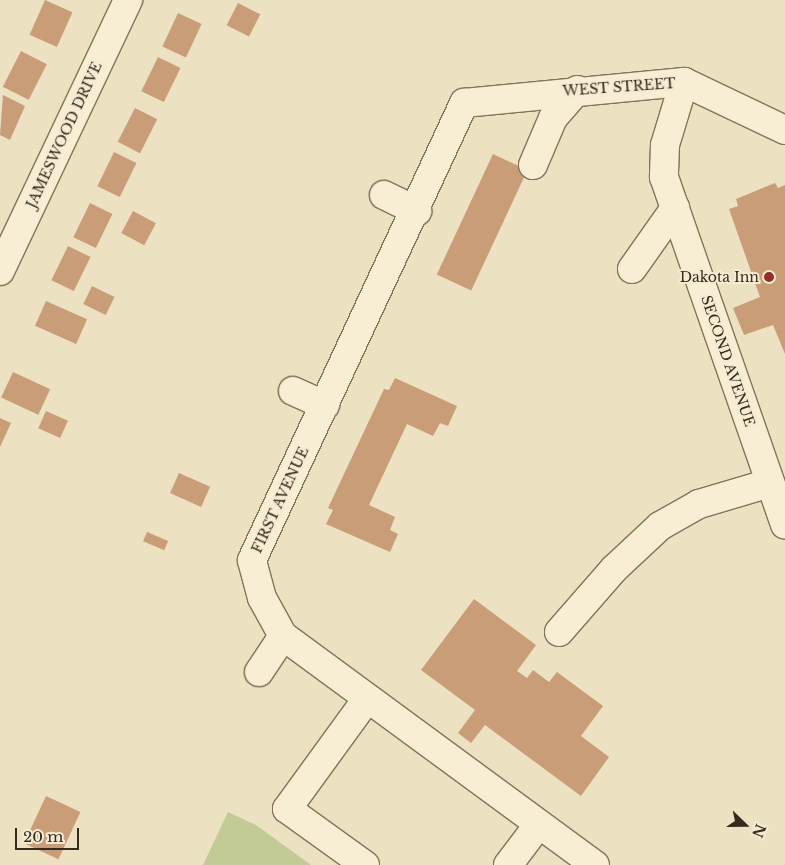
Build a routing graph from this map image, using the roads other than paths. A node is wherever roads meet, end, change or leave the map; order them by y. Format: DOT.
graph roads {
  1 [pos="128,0"];
  2 [pos="684,82"];
  3 [pos="577,90"];
  4 [pos="471,98"];
  5 [pos="785,130"];
  6 [pos="533,165"];
  7 [pos="384,195"];
  8 [pos="675,208"];
  9 [pos="417,211"];
  10 [pos="632,269"];
  11 [pos="0,270"];
  12 [pos="293,391"];
  13 [pos="325,405"];
  14 [pos="770,483"];
  15 [pos="785,525"];
  16 [pos="559,632"];
  17 [pos="283,636"];
  18 [pos="259,672"];
  19 [pos="367,698"];
  20 [pos="539,824"];
  21 [pos="365,865"];
  22 [pos="508,865"];
  23 [pos="595,865"];
  1 -- 11 [label="street, JAMESWOOD DRIVE"];
  2 -- 3 [label="street, WEST STREET"];
  2 -- 5 [label="street, WEST STREET"];
  2 -- 8 [label="street, SECOND AVENUE"];
  3 -- 4 [label="street, WEST STREET"];
  3 -- 6 [label="street"];
  4 -- 9 [label="street, FIRST AVENUE"];
  7 -- 9 [label="street"];
  8 -- 10 [label="street"];
  8 -- 14 [label="street, SECOND AVENUE"];
  9 -- 13 [label="street, FIRST AVENUE"];
  12 -- 13 [label="street"];
  13 -- 17 [label="street, FIRST AVENUE"];
  14 -- 15 [label="street, SECOND AVENUE"];
  14 -- 16 [label="street"];
  17 -- 18 [label="street"];
  17 -- 19 [label="street, FIRST AVENUE"];
  19 -- 20 [label="street, FIRST AVENUE"];
  19 -- 21 [label="street"];
  20 -- 22 [label="street"];
  20 -- 23 [label="street, FIRST AVENUE"];
}
